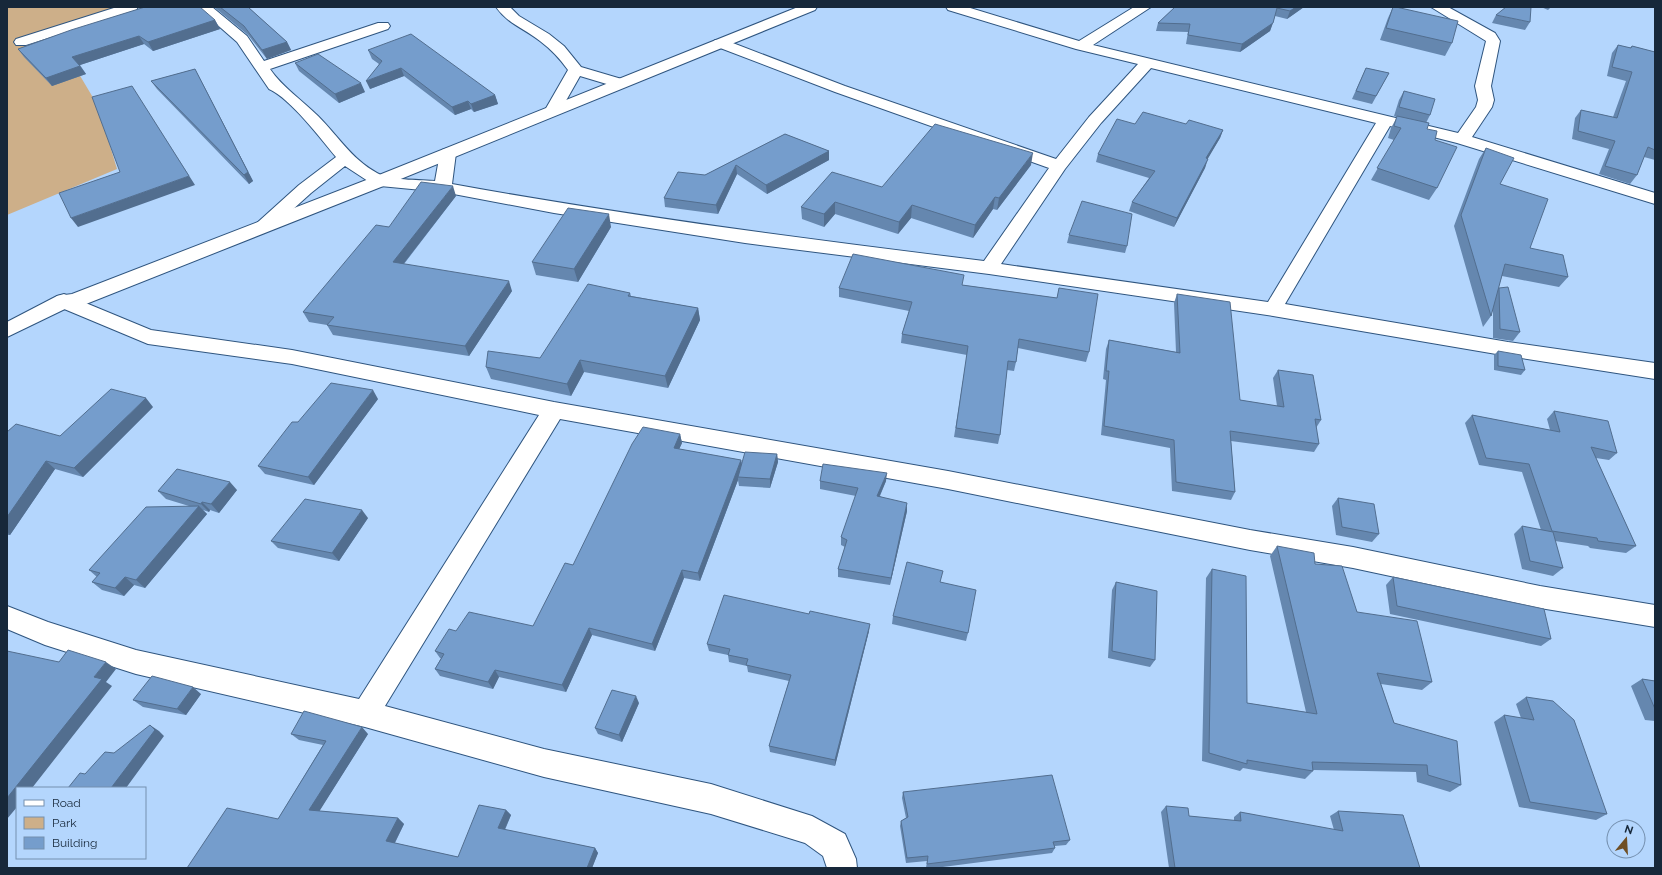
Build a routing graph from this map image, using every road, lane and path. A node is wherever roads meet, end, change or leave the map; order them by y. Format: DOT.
graph roads {
  1 [pos="130,7"];
  2 [pos="204,7"];
  3 [pos="503,7"];
  4 [pos="810,7"];
  5 [pos="953,7"];
  6 [pos="1144,7"];
  7 [pos="1438,7"];
  8 [pos="383,26"];
  9 [pos="21,42"];
  10 [pos="720,43"];
  11 [pos="1080,46"];
  12 [pos="1148,62"];
  13 [pos="262,67"];
  14 [pos="576,70"];
  15 [pos="620,83"];
  16 [pos="553,110"];
  17 [pos="1386,120"];
  18 [pos="1462,139"];
  19 [pos="448,153"];
  20 [pos="345,158"];
  21 [pos="1059,166"];
  22 [pos="380,181"];
  23 [pos="443,187"];
  24 [pos="1655,199"];
  25 [pos="264,226"];
  26 [pos="989,268"];
  27 [pos="64,301"];
  28 [pos="1273,309"];
  29 [pos="7,330"];
  30 [pos="1655,371"];
  31 [pos="554,410"];
  32 [pos="1655,616"];
  33 [pos="7,617"];
  34 [pos="365,714"];
  35 [pos="842,868"];
  1 -- 9 [label="street"];
  2 -- 13 [label="street"];
  3 -- 14 [label="street"];
  4 -- 10 [label="street"];
  5 -- 11 [label="street"];
  6 -- 11 [label="street"];
  7 -- 18 [label="street"];
  8 -- 13 [label="street"];
  10 -- 15 [label="street"];
  10 -- 21 [label="street"];
  11 -- 12 [label="street"];
  12 -- 17 [label="street"];
  12 -- 21 [label="street"];
  13 -- 20 [label="street"];
  14 -- 15 [label="street"];
  14 -- 16 [label="street"];
  15 -- 16 [label="street"];
  16 -- 19 [label="street"];
  17 -- 18 [label="street"];
  17 -- 28 [label="street"];
  18 -- 24 [label="street"];
  19 -- 22 [label="street"];
  19 -- 23 [label="street"];
  20 -- 22 [label="street"];
  20 -- 25 [label="street"];
  21 -- 26 [label="street"];
  22 -- 23 [label="street"];
  22 -- 25 [label="street"];
  23 -- 26 [label="street"];
  25 -- 27 [label="street"];
  26 -- 28 [label="street"];
  27 -- 29 [label="street"];
  27 -- 31 [label="street"];
  28 -- 30 [label="street"];
  31 -- 32 [label="street"];
  31 -- 34 [label="street"];
  33 -- 34 [label="street"];
  34 -- 35 [label="street"];
}
